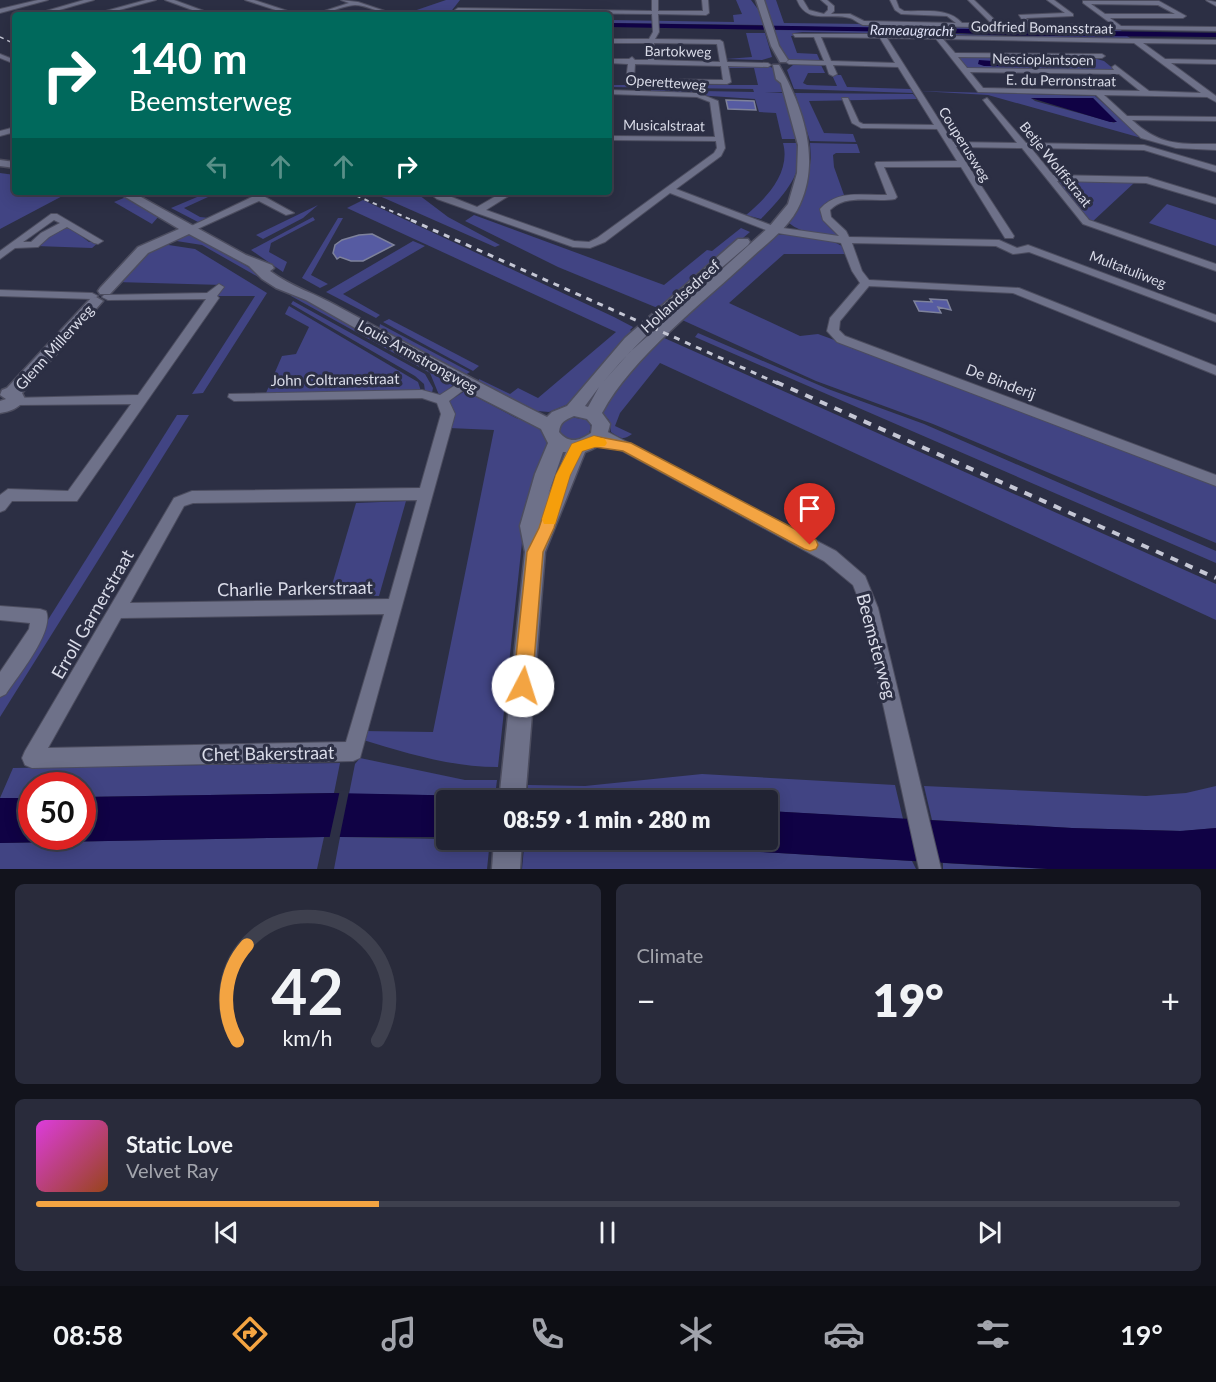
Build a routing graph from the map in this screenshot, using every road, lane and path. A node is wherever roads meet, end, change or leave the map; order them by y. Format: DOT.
graph roads {
  1 [pos="45,0"];
  2 [pos="91,0"];
  3 [pos="153,0"];
  4 [pos="168,0"];
  5 [pos="248,0"];
  6 [pos="364,0"];
  7 [pos="463,0"];
  8 [pos="655,0"];
  9 [pos="705,0"];
  10 [pos="752,0"];
  11 [pos="760,0"];
  12 [pos="800,0"];
  13 [pos="824,0"];
  14 [pos="893,0"];
  15 [pos="970,0"];
  16 [pos="1050,0"];
  17 [pos="1209,0"];
  18 [pos="350,2"];
  19 [pos="510,2"];
  20 [pos="561,3"];
  21 [pos="608,3"];
  22 [pos="1216,4"];
  23 [pos="116,10"];
  24 [pos="458,10"];
  25 [pos="0,11"];
  26 [pos="559,11"];
  27 [pos="46,12"];
  28 [pos="92,12"];
  29 [pos="122,12"];
  30 [pos="203,12"];
  31 [pos="287,12"];
  32 [pos="324,12"];
  33 [pos="384,12"];
  34 [pos="456,12"];
  35 [pos="490,12"];
  36 [pos="506,12"];
  37 [pos="532,12"];
  38 [pos="606,12"];
  39 [pos="612,12"];
  40 [pos="655,13"];
  41 [pos="763,13"];
  42 [pos="800,15"];
  43 [pos="814,15"];
  44 [pos="826,15"];
  45 [pos="1104,16"];
  46 [pos="960,24"];
  47 [pos="996,25"];
  48 [pos="1029,25"];
  49 [pos="878,29"];
  50 [pos="1120,29"];
  51 [pos="1216,29"];
  52 [pos="718,34"];
  53 [pos="795,35"];
  54 [pos="817,36"];
  55 [pos="938,37"];
  56 [pos="1133,38"];
  57 [pos="1081,39"];
  58 [pos="612,40"];
  59 [pos="651,41"];
  60 [pos="720,42"];
  61 [pos="1216,42"];
  62 [pos="952,55"];
  63 [pos="1101,56"];
  64 [pos="612,60"];
  65 [pos="632,61"];
  66 [pos="651,61"];
  67 [pos="1163,61"];
  68 [pos="723,62"];
  69 [pos="1216,62"];
  70 [pos="779,63"];
  71 [pos="829,64"];
  72 [pos="900,65"];
  73 [pos="965,70"];
  74 [pos="1121,72"];
  75 [pos="833,74"];
  76 [pos="612,92"];
  77 [pos="1098,93"];
  78 [pos="1148,94"];
  79 [pos="1209,95"];
  80 [pos="845,100"];
  81 [pos="987,100"];
  82 [pos="1216,100"];
  83 [pos="1125,118"];
  84 [pos="1216,119"];
  85 [pos="939,127"];
  86 [pos="612,138"];
  87 [pos="719,140"];
  88 [pos="949,144"];
  89 [pos="1025,146"];
  90 [pos="1216,147"];
  91 [pos="962,164"];
  92 [pos="1216,169"];
  93 [pos="1051,178"];
  94 [pos="670,190"];
  95 [pos="131,195"];
  96 [pos="255,195"];
  97 [pos="437,195"];
  98 [pos="505,195"];
  99 [pos="259,197"];
  100 [pos="1216,201"];
  101 [pos="478,211"];
  102 [pos="289,213"];
  103 [pos="770,225"];
  104 [pos="190,229"];
  105 [pos="1009,236"];
  106 [pos="845,240"];
  107 [pos="98,241"];
  108 [pos="999,243"];
  109 [pos="1028,248"];
  110 [pos="0,256"];
  111 [pos="1216,268"];
  112 [pos="866,283"];
  113 [pos="0,292"];
  114 [pos="100,296"];
  115 [pos="1216,319"];
  116 [pos="1216,371"];
  117 [pos="465,383"];
  118 [pos="234,397"];
  119 [pos="140,399"];
  120 [pos="7,400"];
  121 [pos="442,400"];
  122 [pos="573,410"];
  123 [pos="592,414"];
  124 [pos="554,428"];
  125 [pos="591,441"];
  126 [pos="1216,481"];
  127 [pos="426,494"];
  128 [pos="0,506"];
  129 [pos="535,552"];
  130 [pos="395,606"];
  131 [pos="116,610"];
  132 [pos="0,613"];
  133 [pos="0,688"];
  134 [pos="32,758"];
  135 [pos="513,790"];
  136 [pos="930,869"];
  1 -- 25 [label="street"];
  2 -- 27 [label="street"];
  3 -- 23 [label="street"];
  4 -- 30 [label="street"];
  5 -- 31 [label="street"];
  6 -- 18 [label="street"];
  7 -- 24 [label="street"];
  8 -- 40 [label="street"];
  9 -- 40 [label="street"];
  10 -- 41 [label="main road"];
  11 -- 41 [label="main road"];
  12 -- 43 [label="street"];
  13 -- 44 [label="street"];
  14 -- 46 [label="street"];
  15 -- 47 [label="street"];
  16 -- 48 [label="street"];
  17 -- 22 [label="street"];
  18 -- 32 [label="street"];
  18 -- 33 [label="street"];
  19 -- 36 [label="street"];
  20 -- 26 [label="street"];
  21 -- 38 [label="street"];
  23 -- 28 [label="street"];
  23 -- 29 [label="street"];
  24 -- 34 [label="street"];
  24 -- 35 [label="street"];
  26 -- 37 [label="street"];
  26 -- 38 [label="street"];
  39 -- 40 [label="street"];
  40 -- 59 [label="street"];
  41 -- 70 [label="main road"];
  42 -- 43 [label="street"];
  43 -- 44 [label="street"];
  44 -- 49 [label="street"];
  45 -- 45 [label="street"];
  45 -- 50 [label="street"];
  46 -- 47 [label="street"];
  46 -- 49 [label="street"];
  47 -- 48 [label="street"];
  48 -- 50 [label="street"];
  49 -- 54 [label="street, Godfried Bomansstraat"];
  49 -- 55 [label="street, Godfried Bomansstraat"];
  49 -- 72 [label="street, Couperusweg"];
  50 -- 51 [label="street"];
  50 -- 56 [label="street"];
  52 -- 60 [label="street"];
  53 -- 54 [label="street, Godfried Bomansstraat"];
  54 -- 71 [label="street"];
  55 -- 57 [label="street, Godfried Bomansstraat"];
  55 -- 62 [label="street, E. du Perronstraat"];
  56 -- 57 [label="street, Godfried Bomansstraat"];
  56 -- 61 [label="street, Godfried Bomansstraat"];
  56 -- 67 [label="street"];
  57 -- 63 [label="street"];
  58 -- 59 [label="street"];
  59 -- 60 [label="street"];
  59 -- 66 [label="street"];
  60 -- 68 [label="street"];
  62 -- 63 [label="street, Nescioplantsoen"];
  62 -- 73 [label="street, E. du Perronstraat"];
  63 -- 74 [label="street"];
  64 -- 65 [label="street, Bartokweg"];
  65 -- 66 [label="street, Bartokweg"];
  65 -- 68 [label="street"];
  66 -- 68 [label="street, Bartokweg"];
  67 -- 69 [label="street"];
  67 -- 79 [label="street"];
  68 -- 70 [label="street, Bartokweg"];
  70 -- 71 [label="street"];
  70 -- 103 [label="main road, Hollandsedreef"];
  71 -- 72 [label="street"];
  71 -- 75 [label="street"];
  72 -- 85 [label="street, Couperusweg"];
  73 -- 74 [label="street, Nescioplantsoen"];
  73 -- 77 [label="street, E. du Perronstraat"];
  74 -- 78 [label="street"];
  76 -- 87 [label="street, Operetteweg"];
  77 -- 78 [label="street, E. du Perronstraat"];
  77 -- 83 [label="street"];
  78 -- 79 [label="street, E. du Perronstraat"];
  79 -- 82 [label="street"];
  80 -- 85 [label="street"];
  81 -- 89 [label="street, Betje Wolffstraat"];
  83 -- 84 [label="street"];
  83 -- 90 [label="street"];
  85 -- 88 [label="street, Couperusweg"];
  86 -- 87 [label="street, Musicalstraat"];
  87 -- 94 [label="street"];
  88 -- 89 [label="street"];
  88 -- 91 [label="street, Couperusweg"];
  89 -- 92 [label="street"];
  89 -- 93 [label="street, Betje Wolffstraat"];
  91 -- 105 [label="street, Couperusweg"];
  91 -- 106 [label="street"];
  93 -- 100 [label="street"];
  93 -- 111 [label="street, Betje Wolffstraat"];
  94 -- 101 [label="street"];
  94 -- 103 [label="street"];
  95 -- 104 [label="main road, Louis Armstrongweg"];
  96 -- 99 [label="street"];
  97 -- 101 [label="street"];
  98 -- 101 [label="street"];
  99 -- 102 [label="street"];
  99 -- 104 [label="street"];
  103 -- 106 [label="street"];
  103 -- 122 [label="main road, Hollandsedreef"];
  103 -- 123 [label="main road, Hollandsedreef"];
  104 -- 114 [label="main road, Glenn Millerweg"];
  104 -- 117 [label="main road, Louis Armstrongweg"];
  105 -- 108 [label="street"];
  105 -- 109 [label="street"];
  106 -- 108 [label="street"];
  106 -- 112 [label="street"];
  107 -- 110 [label="street"];
  108 -- 109 [label="street"];
  109 -- 115 [label="street, Multatuliweg"];
  112 -- 116 [label="street"];
  112 -- 126 [label="street, De Binderij"];
  113 -- 114 [label="street"];
  114 -- 119 [label="street"];
  114 -- 120 [label="main road, Glenn Millerweg"];
  117 -- 121 [label="street"];
  117 -- 124 [label="main road, Louis Armstrongweg"];
  118 -- 121 [label="street, John Coltranestraat"];
  119 -- 120 [label="street"];
  119 -- 128 [label="street"];
  121 -- 127 [label="street"];
  122 -- 123 [label="main road"];
  122 -- 124 [label="main road"];
  123 -- 125 [label="main road"];
  124 -- 125 [label="main road, Louis Armstrongweg"];
  124 -- 129 [label="main road"];
  125 -- 129 [label="main road"];
  125 -- 136 [label="street, Beemsterweg"];
  127 -- 130 [label="street"];
  127 -- 131 [label="street, Erroll Garnerstraat"];
  129 -- 135 [label="main road"];
  130 -- 131 [label="street, Charlie Parkerstraat"];
  130 -- 134 [label="street, Chet Bakerstraat"];
  131 -- 134 [label="street, Erroll Garnerstraat"];
  132 -- 133 [label="street"];
}
